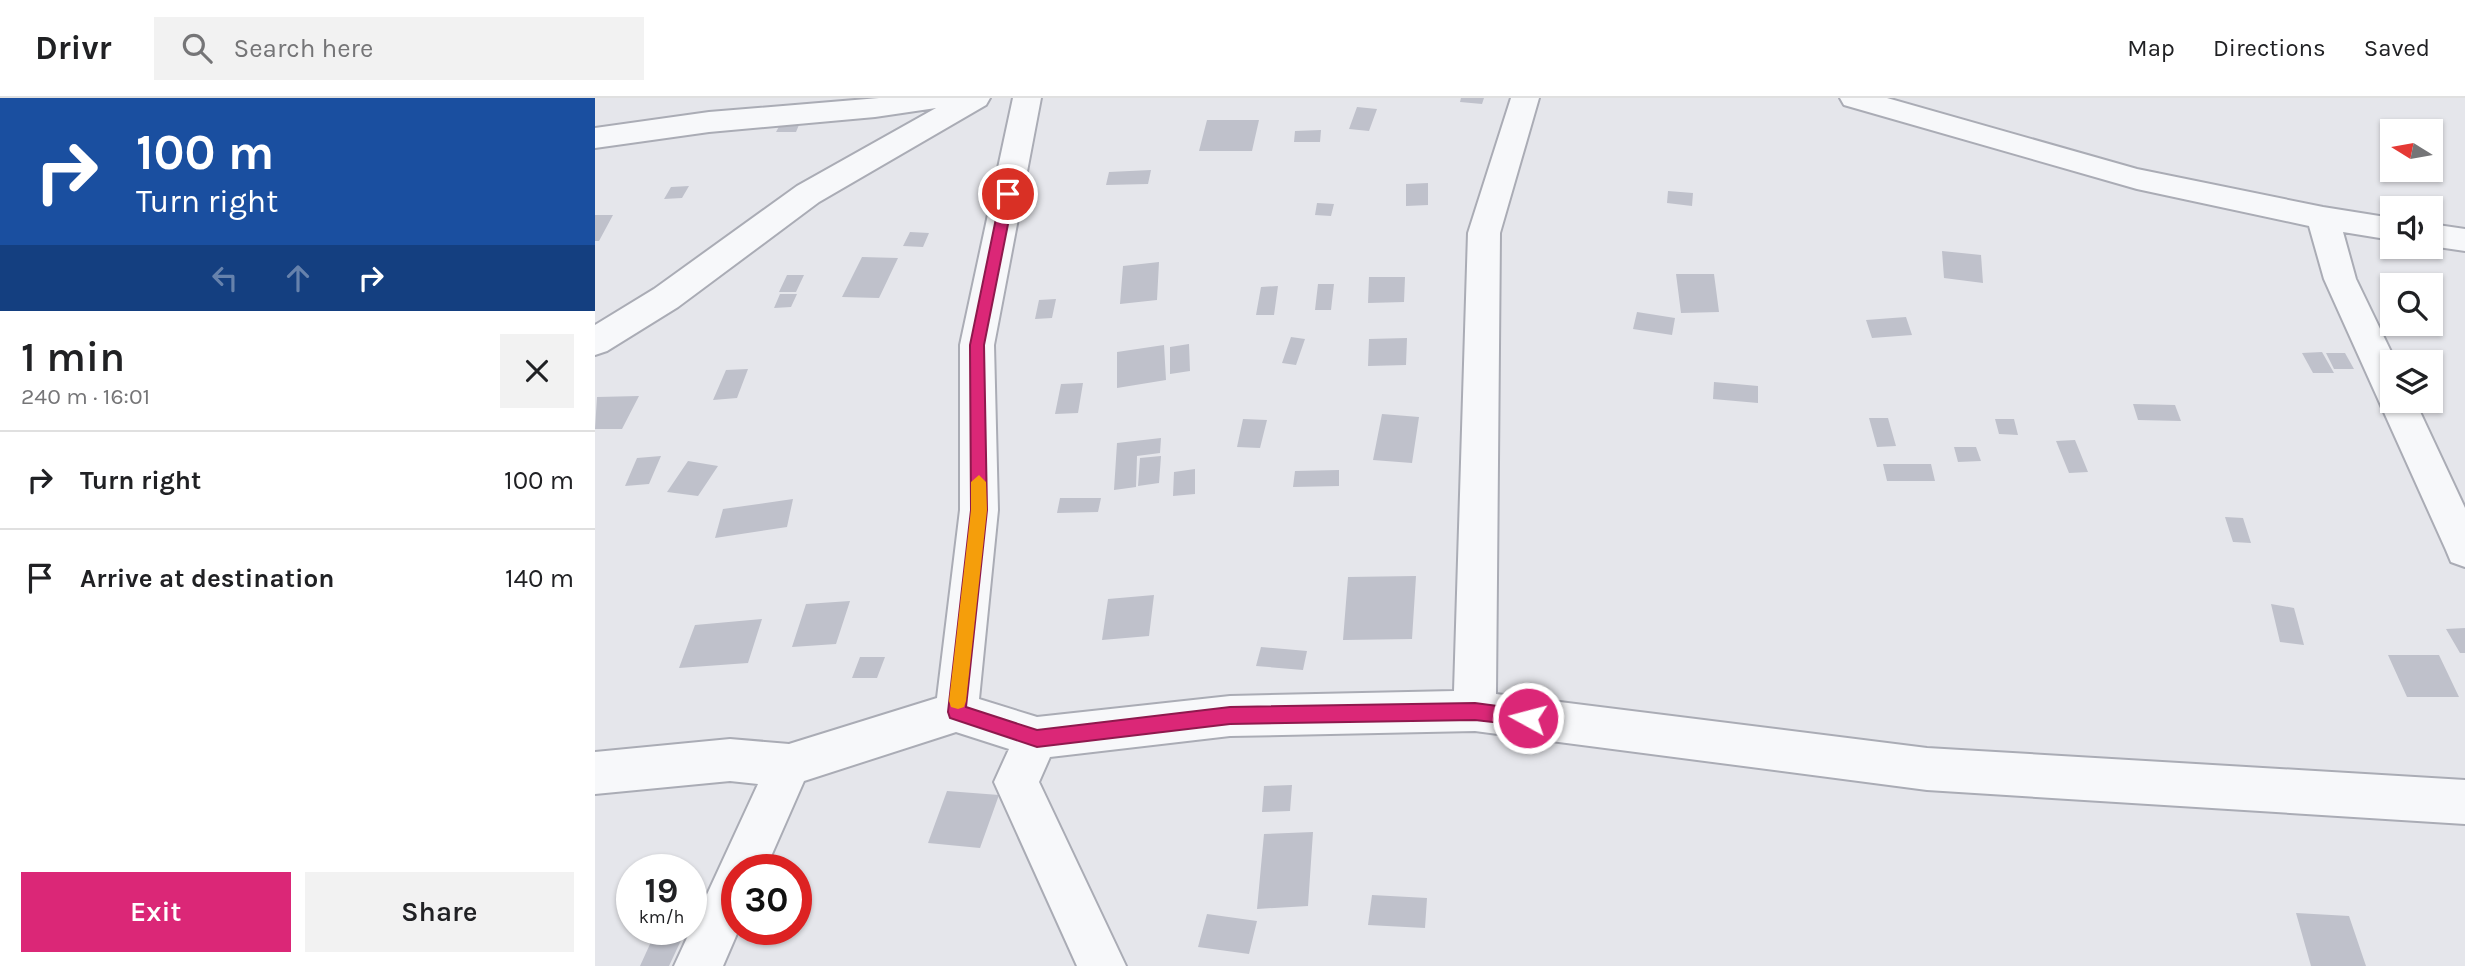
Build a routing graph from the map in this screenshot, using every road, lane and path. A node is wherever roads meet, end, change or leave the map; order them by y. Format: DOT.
graph roads {
  1 [pos="941,98"];
  2 [pos="976,98"];
  3 [pos="1027,98"];
  4 [pos="1525,98"];
  5 [pos="1854,98"];
  6 [pos="595,138"];
  7 [pos="2323,218"];
  8 [pos="2380,227"];
  9 [pos="2443,237"];
  10 [pos="2465,240"];
  11 [pos="595,342"];
  12 [pos="2380,364"];
  13 [pos="2402,413"];
  14 [pos="2465,550"];
  15 [pos="1475,711"];
  16 [pos="956,712"];
  17 [pos="1037,738"];
  18 [pos="789,765"];
  19 [pos="595,773"];
  20 [pos="2465,802"];
  21 [pos="748,854"];
  22 [pos="721,915"];
  23 [pos="698,966"];
  24 [pos="1102,966"];
  1 -- 6 [label="street"];
  2 -- 11 [label="street"];
  3 -- 16 [label="street"];
  4 -- 15 [label="street"];
  5 -- 7 [label="street"];
  7 -- 8 [label="street"];
  7 -- 12 [label="street"];
  9 -- 10 [label="street"];
  13 -- 14 [label="street"];
  15 -- 17 [label="street"];
  15 -- 20 [label="street"];
  16 -- 17 [label="street"];
  16 -- 18 [label="street"];
  17 -- 24 [label="street"];
  18 -- 19 [label="street"];
  18 -- 21 [label="street"];
  22 -- 23 [label="street"];
}
